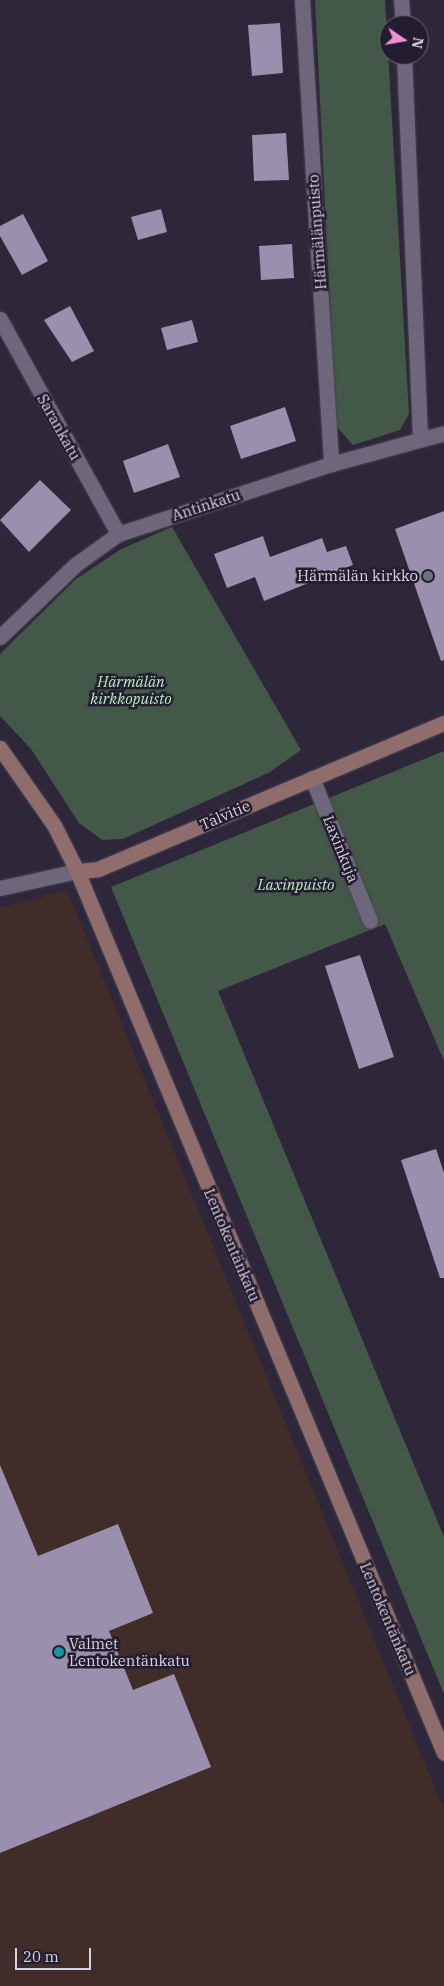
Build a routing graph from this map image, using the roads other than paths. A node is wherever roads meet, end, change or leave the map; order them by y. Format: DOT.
graph roads {
  1 [pos="302,0"];
  2 [pos="402,0"];
  3 [pos="402,15"];
  4 [pos="404,65"];
  5 [pos="0,319"];
  6 [pos="444,433"];
  7 [pos="420,438"];
  8 [pos="331,464"];
  9 [pos="118,534"];
  10 [pos="0,637"];
  11 [pos="444,723"];
  12 [pos="0,748"];
  13 [pos="312,778"];
  14 [pos="77,871"];
  15 [pos="0,888"];
  16 [pos="370,921"];
  17 [pos="444,1753"];
  1 -- 8 [label="street, Härmälänpuisto"];
  2 -- 3 [label="street"];
  4 -- 7 [label="street"];
  5 -- 9 [label="street, Sarankatu"];
  6 -- 7 [label="street, Antinkatu"];
  7 -- 8 [label="street, Antinkatu"];
  8 -- 9 [label="street, Antinkatu"];
  9 -- 10 [label="street, Antinkatu"];
  11 -- 13 [label="street, Talvitie"];
  12 -- 14 [label="street, Lentokentänkatu"];
  13 -- 14 [label="street, Talvitie"];
  13 -- 16 [label="street, Laxinkuja"];
  14 -- 15 [label="street, Talvitie"];
  14 -- 17 [label="street, Lentokentänkatu"];
}
